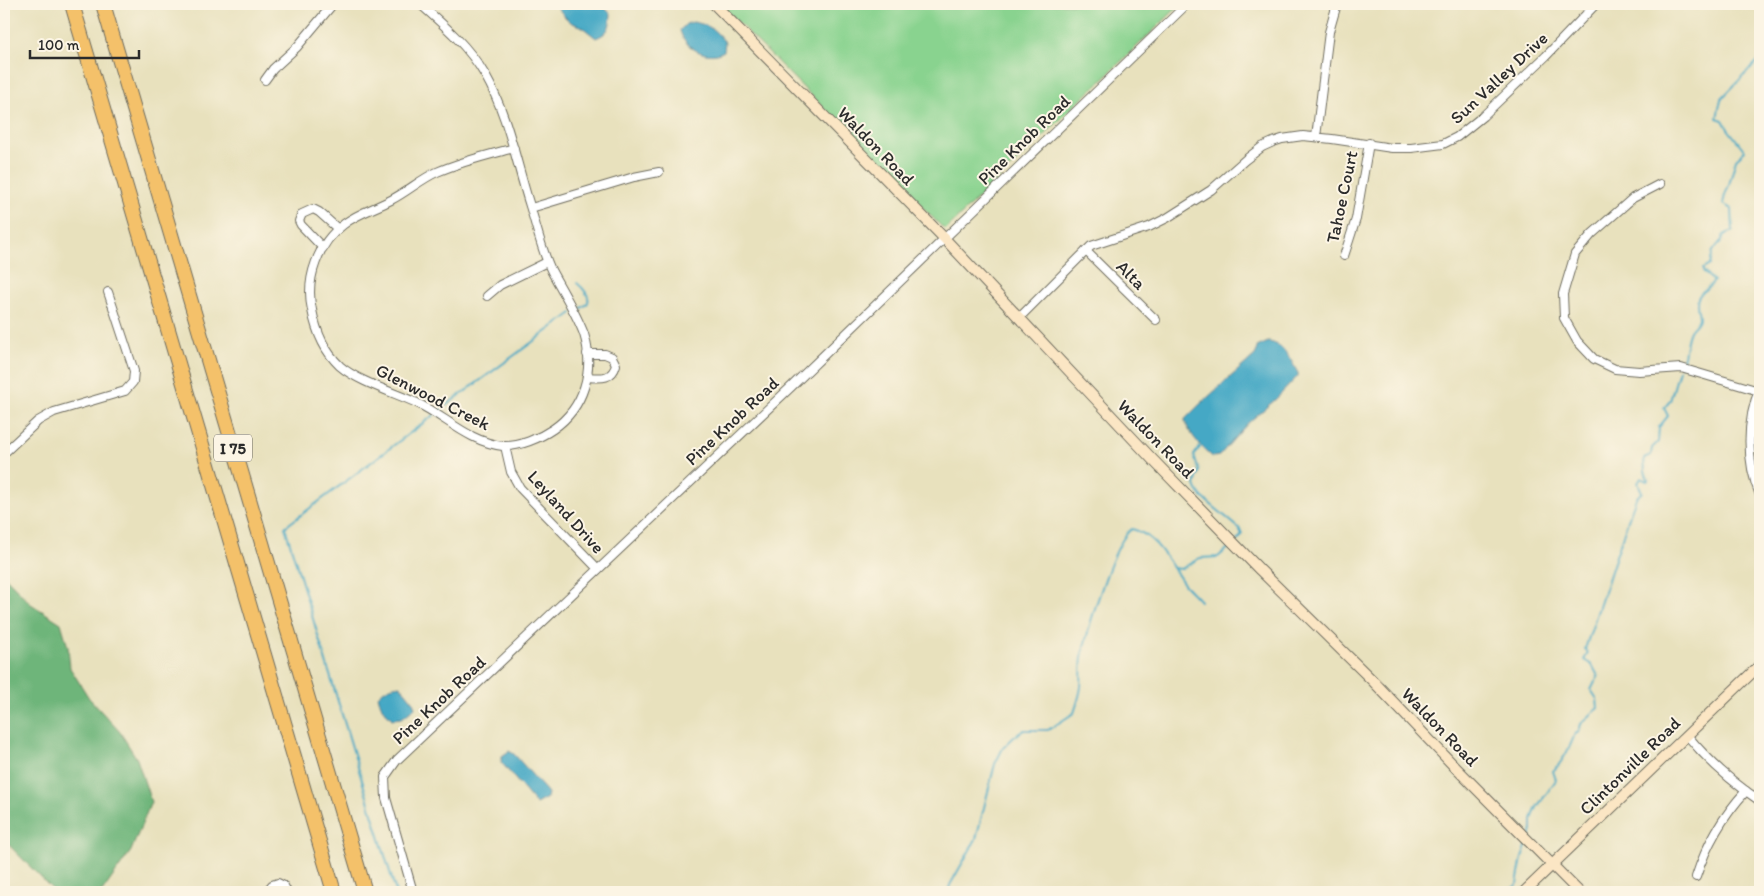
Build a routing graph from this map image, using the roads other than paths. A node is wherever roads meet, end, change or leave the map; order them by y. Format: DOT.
graph roads {
  1 [pos="72,4"];
  2 [pos="103,4"];
  3 [pos="333,4"];
  4 [pos="420,4"];
  5 [pos="714,4"];
  6 [pos="1187,4"];
  7 [pos="1337,4"];
  8 [pos="1596,4"];
  9 [pos="265,80"];
  10 [pos="1316,137"];
  11 [pos="1368,143"];
  12 [pos="514,148"];
  13 [pos="659,172"];
  14 [pos="1660,184"];
  15 [pos="531,208"];
  16 [pos="338,229"];
  17 [pos="944,238"];
  18 [pos="323,248"];
  19 [pos="1086,251"];
  20 [pos="1344,256"];
  21 [pos="547,262"];
  22 [pos="108,292"];
  23 [pos="487,296"];
  24 [pos="1019,318"];
  25 [pos="1156,320"];
  26 [pos="587,354"];
  27 [pos="587,377"];
  28 [pos="1760,389"];
  29 [pos="505,446"];
  30 [pos="4,453"];
  31 [pos="1760,495"];
  32 [pos="598,569"];
  33 [pos="1760,665"];
  34 [pos="1686,735"];
  35 [pos="1746,791"];
  36 [pos="1760,801"];
  37 [pos="1552,864"];
  38 [pos="1696,877"];
  39 [pos="266,892"];
  40 [pos="288,892"];
  41 [pos="334,892"];
  42 [pos="365,892"];
  43 [pos="413,892"];
  44 [pos="1524,892"];
  45 [pos="1579,892"];
  1 -- 41 [label="highway, I 75"];
  2 -- 42 [label="highway, I 75"];
  3 -- 9 [label="street"];
  4 -- 12 [label="street, Glenwood Creek"];
  5 -- 17 [label="street, Waldon Road"];
  6 -- 17 [label="street, Pine Knob Road"];
  7 -- 10 [label="street"];
  8 -- 11 [label="street, Sun Valley Drive"];
  10 -- 11 [label="street, Sun Valley Drive"];
  10 -- 19 [label="street, Sun Valley Drive"];
  11 -- 20 [label="street, Tahoe Court"];
  12 -- 15 [label="street, Glenwood Creek"];
  12 -- 16 [label="street, Glenwood Creek"];
  13 -- 15 [label="street"];
  14 -- 28 [label="street"];
  15 -- 21 [label="street, Glenwood Creek"];
  16 -- 18 [label="street, Glenwood Creek"];
  16 -- 18 [label="street"];
  17 -- 24 [label="street, Waldon Road"];
  17 -- 32 [label="street, Pine Knob Road"];
  18 -- 29 [label="street, Glenwood Creek"];
  19 -- 24 [label="street, Sun Valley Drive"];
  19 -- 25 [label="street, Alta"];
  21 -- 23 [label="street"];
  21 -- 26 [label="street, Glenwood Creek"];
  22 -- 30 [label="street"];
  24 -- 37 [label="street, Waldon Road"];
  26 -- 27 [label="street, Glenwood Creek"];
  26 -- 27 [label="street"];
  27 -- 29 [label="street, Glenwood Creek"];
  28 -- 31 [label="street"];
  29 -- 32 [label="street, Leyland Drive"];
  32 -- 43 [label="street, Pine Knob Road"];
  33 -- 34 [label="street, Clintonville Road"];
  34 -- 35 [label="street"];
  34 -- 37 [label="street, Clintonville Road"];
  35 -- 36 [label="street"];
  35 -- 38 [label="street"];
  37 -- 44 [label="street, Clintonville Road"];
  37 -- 45 [label="street, Waldon Road"];
  39 -- 40 [label="street"];
}
